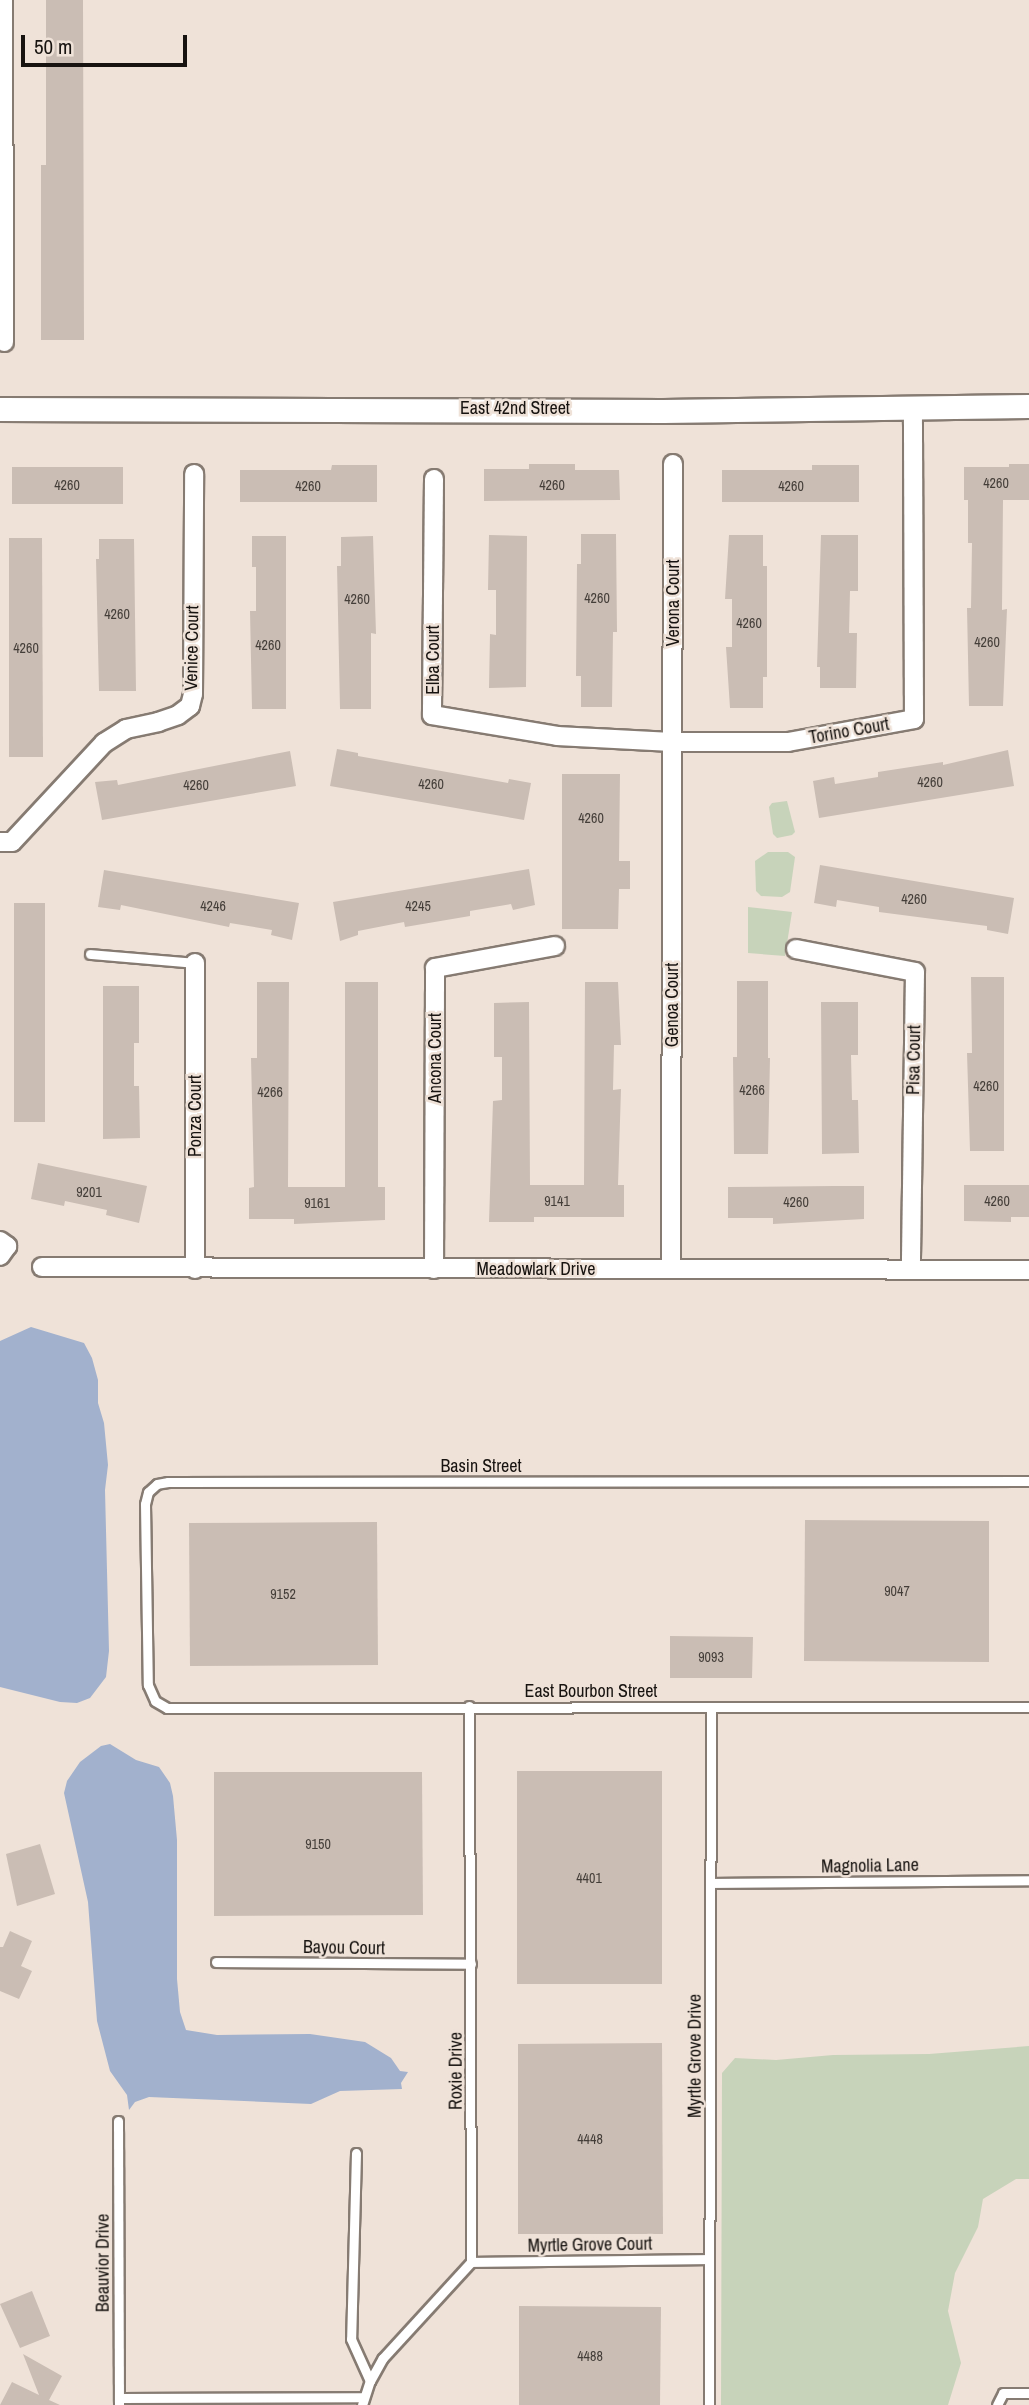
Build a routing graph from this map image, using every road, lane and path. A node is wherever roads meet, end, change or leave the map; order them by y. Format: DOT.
graph roads {
  1 [pos="3,0"];
  2 [pos="2,313"];
  3 [pos="4,342"];
  4 [pos="1029,406"];
  5 [pos="912,407"];
  6 [pos="0,409"];
  7 [pos="673,464"];
  8 [pos="194,474"];
  9 [pos="434,480"];
  10 [pos="556,736"];
  11 [pos="672,742"];
  12 [pos="0,842"];
  13 [pos="555,946"];
  14 [pos="796,949"];
  15 [pos="89,954"];
  16 [pos="195,963"];
  17 [pos="0,1241"];
  18 [pos="0,1256"];
  19 [pos="43,1267"];
  20 [pos="195,1269"];
  21 [pos="434,1269"];
  22 [pos="671,1269"];
  23 [pos="911,1270"];
  24 [pos="1029,1270"];
  25 [pos="1029,1481"];
  26 [pos="155,1701"];
  27 [pos="469,1706"];
  28 [pos="1029,1706"];
  29 [pos="711,1707"];
  30 [pos="1029,1880"];
  31 [pos="712,1883"];
  32 [pos="216,1962"];
  33 [pos="471,1964"];
  34 [pos="118,2121"];
  35 [pos="356,2153"];
  36 [pos="709,2259"];
  37 [pos="471,2262"];
  38 [pos="370,2381"];
  39 [pos="1029,2393"];
  40 [pos="119,2401"];
  41 [pos="362,2401"];
  42 [pos="709,2405"];
  43 [pos="997,2405"];
  1 -- 2 [label="street"];
  2 -- 3 [label="street"];
  4 -- 5 [label="street, East 42nd Street"];
  5 -- 6 [label="street, East 42nd Street"];
  5 -- 11 [label="street, Torino Court"];
  7 -- 11 [label="street, Verona Court"];
  8 -- 12 [label="street, Venice Court"];
  9 -- 10 [label="street, Elba Court"];
  10 -- 11 [label="street, Torino Court"];
  11 -- 22 [label="street, Genoa Court"];
  13 -- 21 [label="street, Ancona Court"];
  14 -- 23 [label="street, Pisa Court"];
  15 -- 16 [label="lane"];
  16 -- 20 [label="street, Ponza Court"];
  17 -- 18 [label="street"];
  19 -- 20 [label="street, Meadowlark Drive"];
  20 -- 21 [label="street, Meadowlark Drive"];
  21 -- 22 [label="street, Meadowlark Drive"];
  22 -- 23 [label="street, Meadowlark Drive"];
  23 -- 24 [label="street, Meadowlark Drive"];
  25 -- 26 [label="lane, Basin Street"];
  26 -- 27 [label="lane, East Bourbon Street"];
  27 -- 29 [label="lane, East Bourbon Street"];
  27 -- 33 [label="lane, Roxie Drive"];
  28 -- 29 [label="lane, East Bourbon Street"];
  29 -- 31 [label="lane, Myrtle Grove Drive"];
  30 -- 31 [label="lane, Magnolia Lane"];
  31 -- 36 [label="lane, Myrtle Grove Drive"];
  32 -- 33 [label="lane, Bayou Court"];
  33 -- 37 [label="lane, Roxie Drive"];
  34 -- 40 [label="lane, Beauvior Drive"];
  35 -- 38 [label="lane"];
  36 -- 37 [label="lane, Myrtle Grove Court"];
  36 -- 42 [label="lane, Myrtle Grove Drive"];
  37 -- 38 [label="lane"];
  38 -- 41 [label="lane"];
  39 -- 43 [label="lane"];
  40 -- 41 [label="lane"];
}
